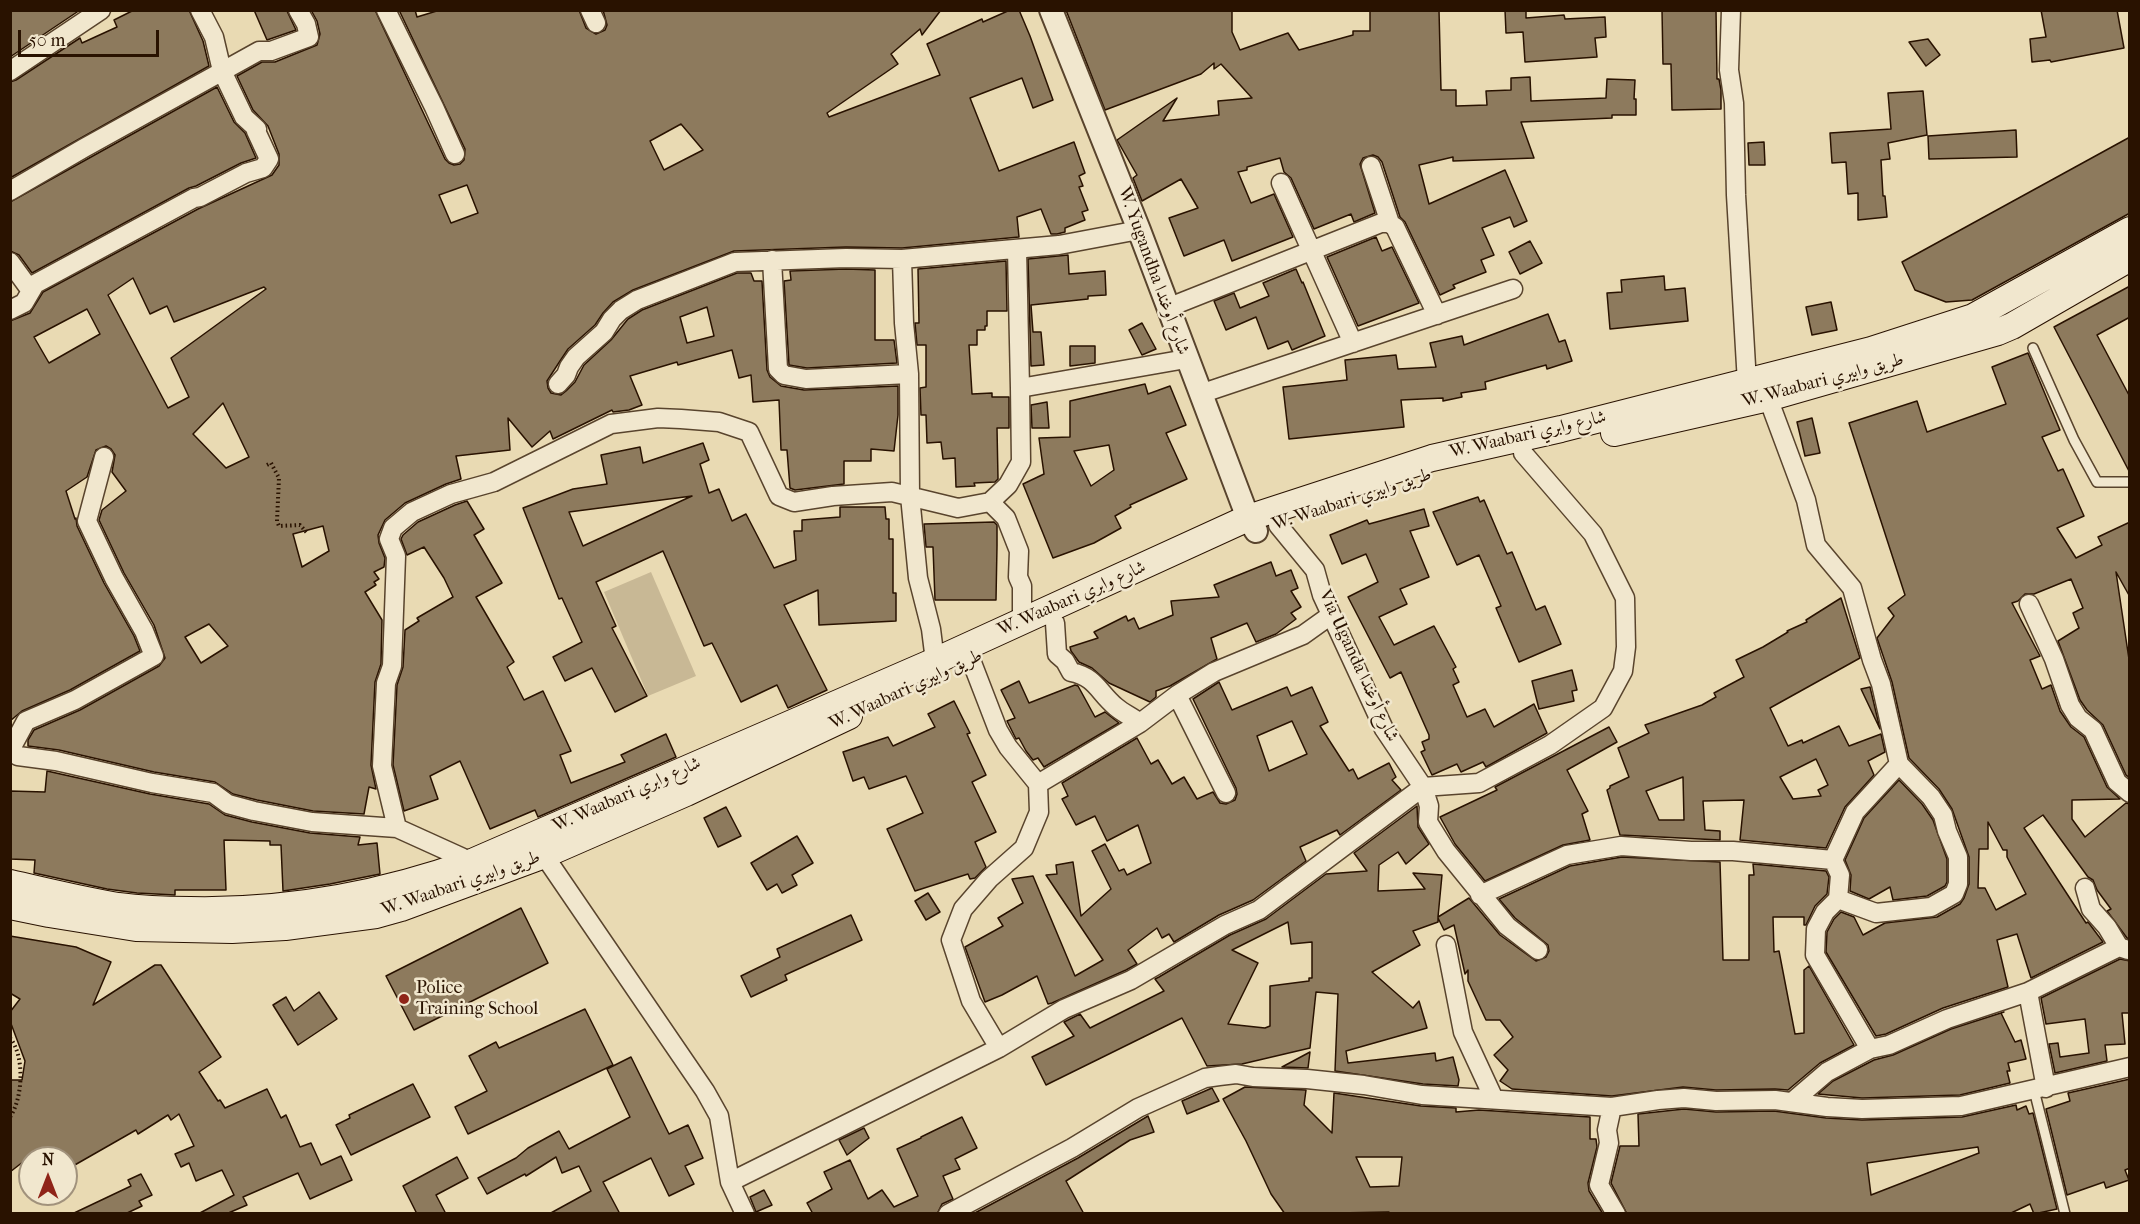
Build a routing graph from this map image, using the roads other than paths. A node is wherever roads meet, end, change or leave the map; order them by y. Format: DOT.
graph roads {
  1 [pos="101,10"];
  2 [pos="201,10"];
  3 [pos="298,10"];
  4 [pos="386,10"];
  5 [pos="1052,10"];
  6 [pos="1731,10"];
  7 [pos="10,70"];
  8 [pos="222,72"];
  9 [pos="455,154"];
  10 [pos="1371,166"];
  11 [pos="1281,183"];
  12 [pos="10,191"];
  13 [pos="1390,223"];
  14 [pos="1139,230"];
  15 [pos="2130,230"];
  16 [pos="1017,249"];
  17 [pos="1312,250"];
  18 [pos="2130,258"];
  19 [pos="902,259"];
  20 [pos="772,260"];
  21 [pos="10,261"];
  22 [pos="1513,289"];
  23 [pos="31,291"];
  24 [pos="1167,308"];
  25 [pos="10,310"];
  26 [pos="1437,315"];
  27 [pos="1353,343"];
  28 [pos="2033,348"];
  29 [pos="1186,359"];
  30 [pos="909,374"];
  31 [pos="1747,383"];
  32 [pos="558,384"];
  33 [pos="1020,388"];
  34 [pos="1200,394"];
  35 [pos="1768,398"];
  36 [pos="1523,453"];
  37 [pos="104,457"];
  38 [pos="2130,482"];
  39 [pos="910,496"];
  40 [pos="990,502"];
  41 [pos="1261,525"];
  42 [pos="2029,604"];
  43 [pos="1331,615"];
  44 [pos="1022,622"];
  45 [pos="1055,623"];
  46 [pos="971,660"];
  47 [pos="935,661"];
  48 [pos="1177,695"];
  49 [pos="1140,723"];
  50 [pos="10,744"];
  51 [pos="10,751"];
  52 [pos="1899,764"];
  53 [pos="1038,784"];
  54 [pos="1423,787"];
  55 [pos="1226,793"];
  56 [pos="2130,793"];
  57 [pos="397,828"];
  58 [pos="538,846"];
  59 [pos="1833,860"];
  60 [pos="472,862"];
  61 [pos="10,883"];
  62 [pos="2085,888"];
  63 [pos="1480,895"];
  64 [pos="1838,899"];
  65 [pos="10,906"];
  66 [pos="1446,945"];
  67 [pos="2124,949"];
  68 [pos="1538,950"];
  69 [pos="2028,992"];
  70 [pos="999,1048"];
  71 [pos="1870,1049"];
  72 [pos="2130,1067"];
  73 [pos="2040,1089"];
  74 [pos="1494,1099"];
  75 [pos="1792,1102"];
  76 [pos="1612,1107"];
  77 [pos="730,1182"];
  78 [pos="745,1214"];
  79 [pos="948,1214"];
  80 [pos="1616,1214"];
  81 [pos="2065,1214"];
  1 -- 7 [label="street"];
  2 -- 8 [label="street"];
  3 -- 8 [label="street"];
  4 -- 9 [label="street"];
  5 -- 14 [label="street, W. Yugandha شارع أوغندا"];
  6 -- 31 [label="street"];
  8 -- 12 [label="street"];
  8 -- 23 [label="street"];
  10 -- 13 [label="street"];
  11 -- 17 [label="street"];
  13 -- 17 [label="street"];
  13 -- 26 [label="street"];
  14 -- 16 [label="street"];
  14 -- 24 [label="street, W. Yugandha شارع أوغندا"];
  15 -- 31 [label="main road, W. Waabari شارع وابري"];
  16 -- 19 [label="street"];
  16 -- 33 [label="street"];
  17 -- 24 [label="street"];
  17 -- 27 [label="street"];
  18 -- 35 [label="main road, W. Waabari طريق وابيري"];
  19 -- 20 [label="street"];
  19 -- 30 [label="street"];
  20 -- 30 [label="street"];
  20 -- 32 [label="street"];
  21 -- 23 [label="street"];
  22 -- 26 [label="street"];
  23 -- 25 [label="street"];
  24 -- 29 [label="street, W. Yugandha شارع أوغندا"];
  26 -- 27 [label="street"];
  27 -- 34 [label="street"];
  28 -- 38 [label="lane"];
  29 -- 33 [label="street"];
  29 -- 34 [label="street, W. Yugandha شارع أوغندا"];
  30 -- 39 [label="street"];
  31 -- 41 [label="main road, W. Waabari شارع وابري"];
  33 -- 40 [label="street"];
  34 -- 41 [label="street, W. Yugandha شارع أوغندا"];
  35 -- 36 [label="main road, W. Waabari طريق وابيري"];
  35 -- 52 [label="street"];
  36 -- 41 [label="main road, W. Waabari طريق وابيري"];
  36 -- 54 [label="street"];
  37 -- 50 [label="street"];
  39 -- 40 [label="street"];
  39 -- 47 [label="street"];
  39 -- 57 [label="street"];
  40 -- 44 [label="street"];
  41 -- 43 [label="street, Via Uganda شارع أوغندا"];
  41 -- 44 [label="main road, W. Waabari شارع وابري"];
  41 -- 45 [label="main road, W. Waabari طريق وابيري"];
  42 -- 56 [label="street"];
  43 -- 48 [label="street"];
  43 -- 54 [label="street, Via Uganda شارع أوغندا"];
  44 -- 47 [label="main road, W. Waabari شارع وابري"];
  45 -- 46 [label="main road, W. Waabari طريق وابيري"];
  45 -- 49 [label="street"];
  46 -- 53 [label="street"];
  46 -- 58 [label="main road, W. Waabari طريق وابيري"];
  47 -- 58 [label="main road, W. Waabari شارع وابري"];
  48 -- 49 [label="street"];
  48 -- 55 [label="street"];
  49 -- 53 [label="street"];
  51 -- 57 [label="street"];
  52 -- 59 [label="street"];
  52 -- 64 [label="street"];
  53 -- 70 [label="street"];
  54 -- 63 [label="street"];
  54 -- 70 [label="street"];
  57 -- 60 [label="street"];
  58 -- 60 [label="main road, W. Waabari شارع وابري"];
  58 -- 65 [label="main road, W. Waabari طريق وابيري"];
  58 -- 77 [label="street"];
  59 -- 63 [label="street"];
  59 -- 64 [label="street"];
  60 -- 61 [label="main road, W. Waabari شارع وابري"];
  62 -- 67 [label="street"];
  63 -- 68 [label="street"];
  64 -- 71 [label="street"];
  66 -- 74 [label="street"];
  67 -- 69 [label="street"];
  69 -- 71 [label="street"];
  69 -- 73 [label="street"];
  70 -- 77 [label="street"];
  71 -- 75 [label="street"];
  72 -- 73 [label="street"];
  73 -- 75 [label="street"];
  73 -- 81 [label="lane"];
  74 -- 76 [label="street"];
  74 -- 79 [label="street"];
  75 -- 76 [label="street"];
  76 -- 80 [label="street"];
  77 -- 78 [label="street"];
}
